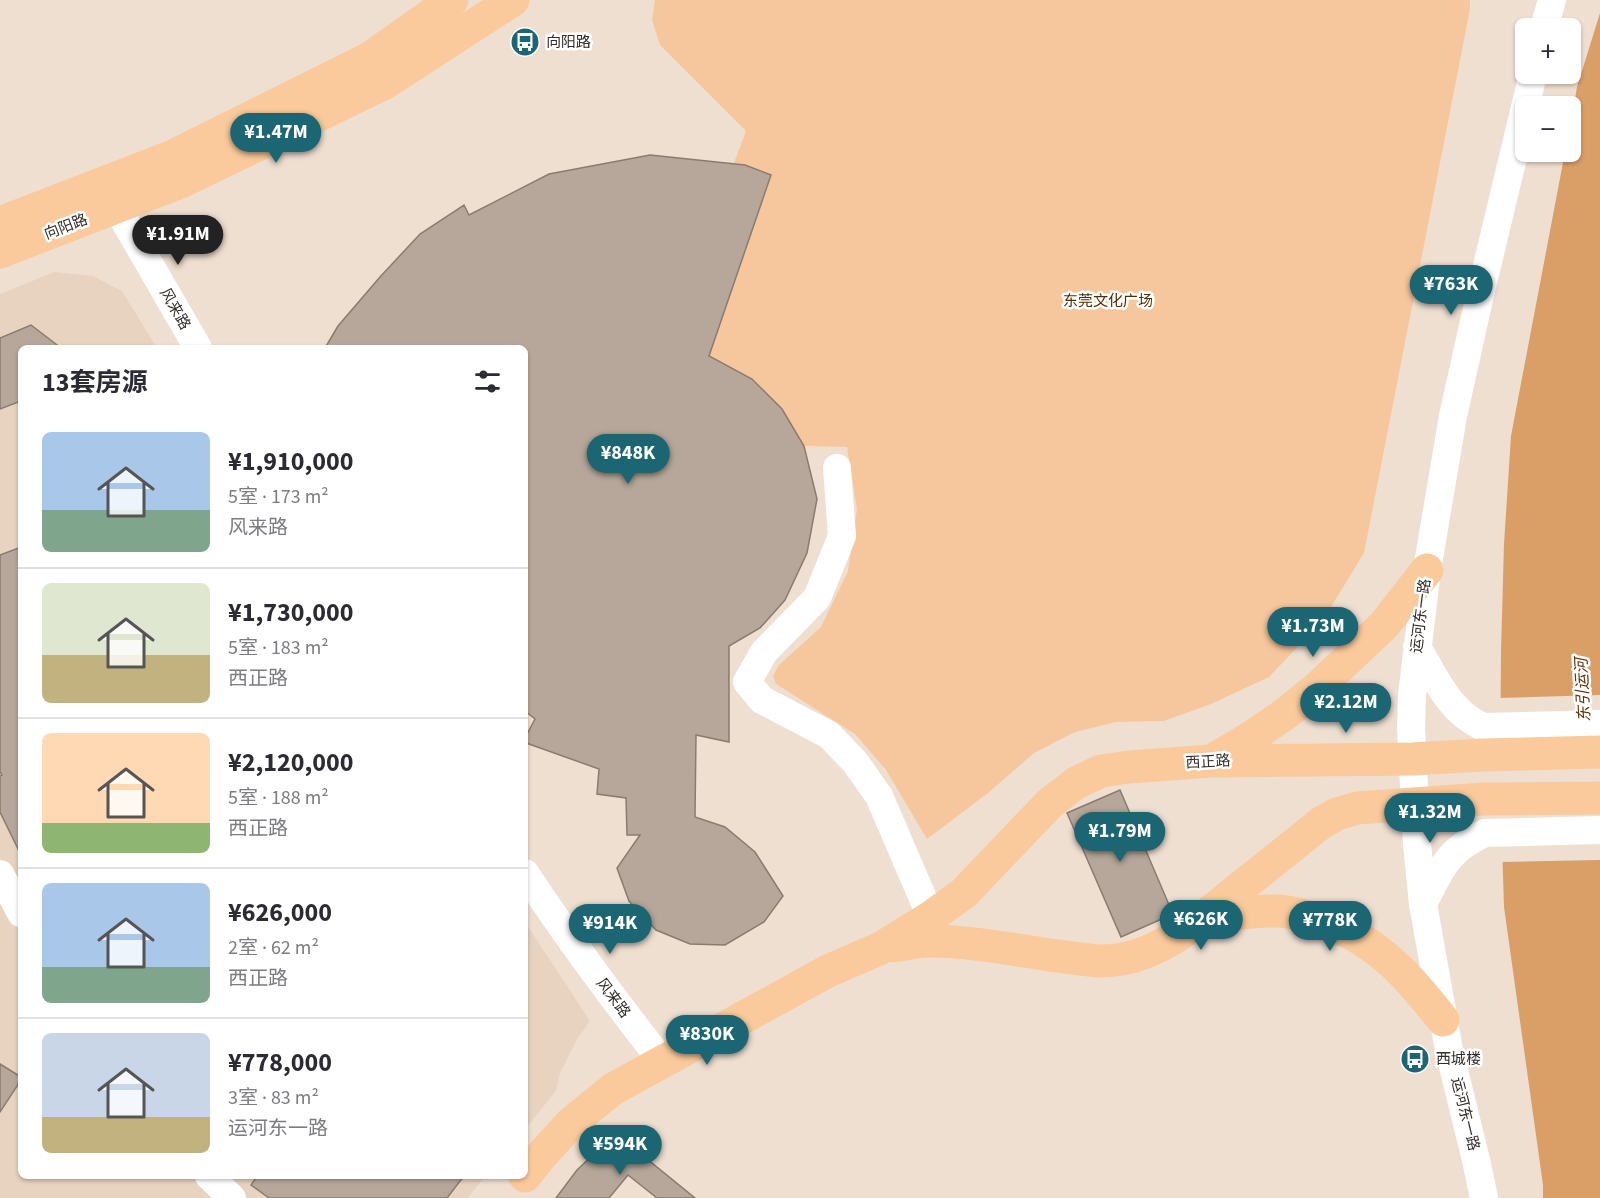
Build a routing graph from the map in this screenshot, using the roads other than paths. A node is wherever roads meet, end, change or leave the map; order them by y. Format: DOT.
graph roads {
  1 [pos="452,0"];
  2 [pos="513,0"];
  3 [pos="1552,0"];
  4 [pos="1547,18"];
  5 [pos="1531,84"];
  6 [pos="117,208"];
  7 [pos="0,223"];
  8 [pos="0,252"];
  9 [pos="196,345"];
  10 [pos="837,468"];
  11 [pos="1427,570"];
  12 [pos="1417,647"];
  13 [pos="1600,724"];
  14 [pos="1483,741"];
  15 [pos="1600,752"];
  16 [pos="1413,759"];
  17 [pos="1211,761"];
  18 [pos="1600,798"];
  19 [pos="1415,804"];
  20 [pos="1600,830"];
  21 [pos="0,874"];
  22 [pos="528,878"];
  23 [pos="1423,904"];
  24 [pos="18,907"];
  25 [pos="931,917"];
  26 [pos="1201,920"];
  27 [pos="881,948"];
  28 [pos="1443,1020"];
  29 [pos="662,1061"];
  30 [pos="528,1172"];
  31 [pos="211,1179"];
  32 [pos="523,1179"];
  33 [pos="232,1198"];
  34 [pos="508,1198"];
  35 [pos="1484,1198"];
  1 -- 7 [label="main road, 向阳路"];
  2 -- 6 [label="main road, 向阳路"];
  3 -- 4 [label="street"];
  5 -- 11 [label="street, 运河东一路"];
  6 -- 8 [label="main road, 向阳路"];
  6 -- 9 [label="street, 风来路"];
  10 -- 25 [label="street"];
  11 -- 12 [label="street, 运河东一路"];
  11 -- 17 [label="main road"];
  12 -- 14 [label="street"];
  12 -- 16 [label="street, 运河东一路"];
  13 -- 14 [label="street"];
  14 -- 15 [label="main road, 西正路"];
  14 -- 16 [label="main road, 西正路"];
  16 -- 17 [label="main road, 西正路"];
  16 -- 19 [label="street, 运河东一路"];
  17 -- 25 [label="main road, 西正路"];
  18 -- 19 [label="main road, 西正路"];
  19 -- 23 [label="street, 运河东一路"];
  19 -- 26 [label="main road, 西正路"];
  20 -- 23 [label="street"];
  21 -- 24 [label="street"];
  22 -- 29 [label="street, 风来路"];
  23 -- 28 [label="street, 运河东一路"];
  25 -- 27 [label="main road, 西正路"];
  26 -- 27 [label="main road, 西正路"];
  26 -- 28 [label="main road"];
  27 -- 29 [label="main road, 西正路"];
  28 -- 35 [label="street, 运河东一路"];
  29 -- 30 [label="main road, 西正路"];
  31 -- 33 [label="street"];
  32 -- 34 [label="main road, 西正路"];
}
